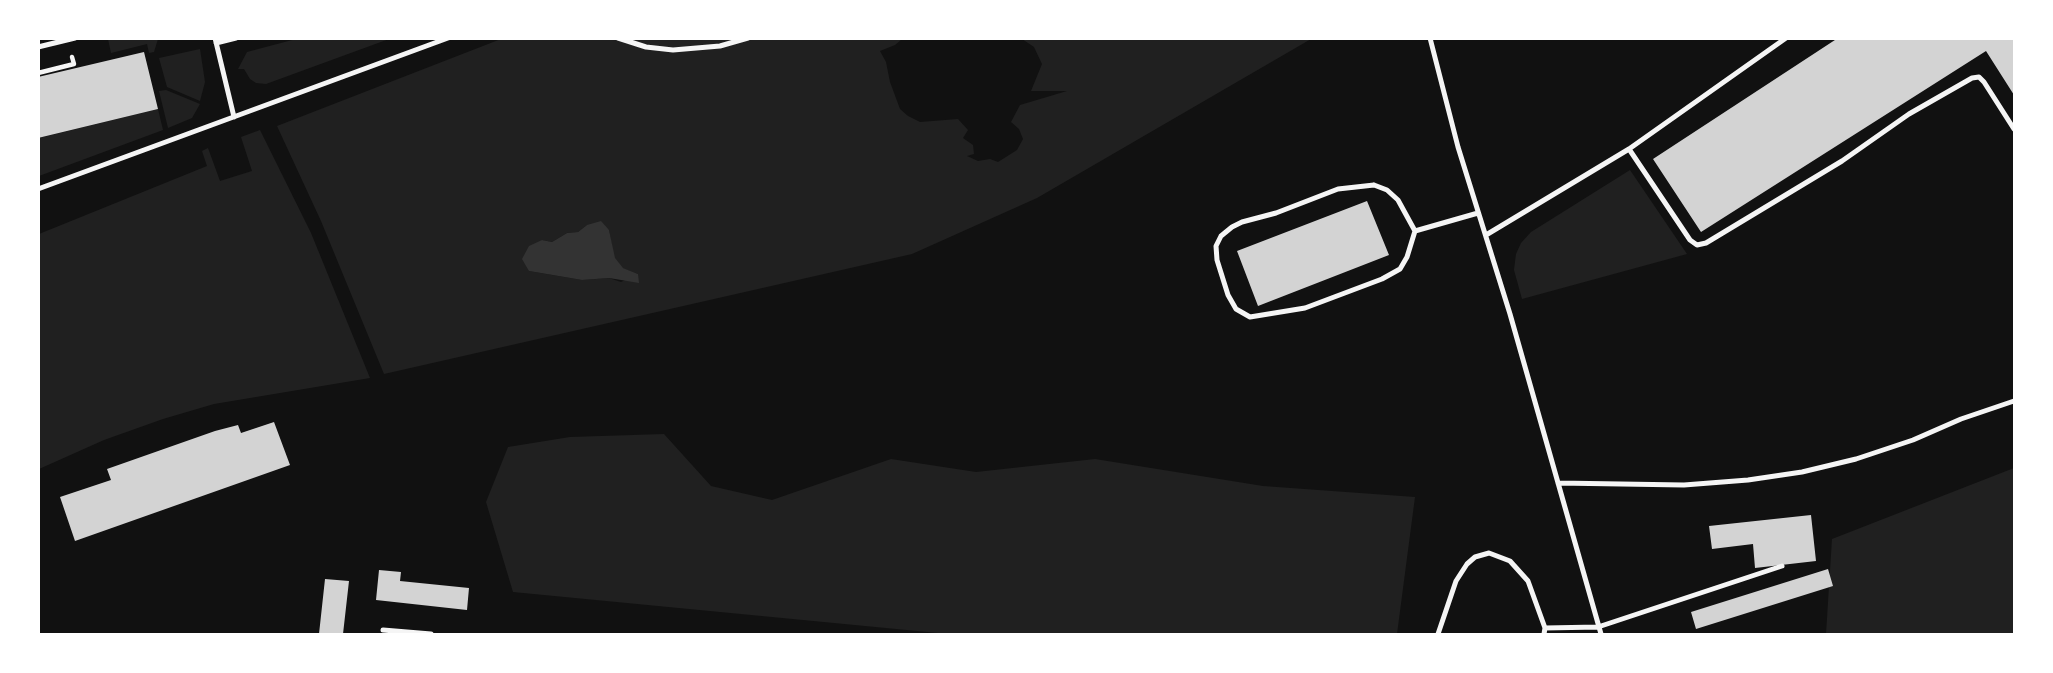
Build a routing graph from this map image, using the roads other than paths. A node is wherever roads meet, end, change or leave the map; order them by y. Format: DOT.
graph roads {
  1 [pos="75,38"];
  2 [pos="236,38"];
  3 [pos="448,38"];
  4 [pos="618,38"];
  5 [pos="748,38"];
  6 [pos="1430,38"];
  7 [pos="1786,38"];
  8 [pos="215,41"];
  9 [pos="38,47"];
  10 [pos="234,117"];
  11 [pos="2014,129"];
  12 [pos="1629,149"];
  13 [pos="38,189"];
  14 [pos="1478,213"];
  15 [pos="1415,231"];
  16 [pos="1486,235"];
  17 [pos="2014,399"];
  18 [pos="1558,484"];
  19 [pos="1782,566"];
  20 [pos="1598,627"];
  21 [pos="383,630"];
  22 [pos="1545,631"];
  23 [pos="431,635"];
  24 [pos="1437,635"];
  25 [pos="1601,635"];
  1 -- 9 [label="lane"];
  2 -- 8 [label="lane"];
  3 -- 10 [label="lane"];
  4 -- 5 [label="lane"];
  6 -- 14 [label="lane"];
  7 -- 12 [label="lane"];
  8 -- 10 [label="lane"];
  10 -- 13 [label="lane"];
  11 -- 12 [label="lane"];
  12 -- 16 [label="lane"];
  14 -- 15 [label="lane"];
  14 -- 16 [label="lane"];
  15 -- 15 [label="lane"];
  16 -- 18 [label="lane"];
  17 -- 18 [label="lane"];
  18 -- 20 [label="lane"];
  19 -- 20 [label="lane"];
  20 -- 22 [label="lane"];
  20 -- 25 [label="lane"];
  21 -- 23 [label="lane"];
  22 -- 24 [label="lane"];
}
